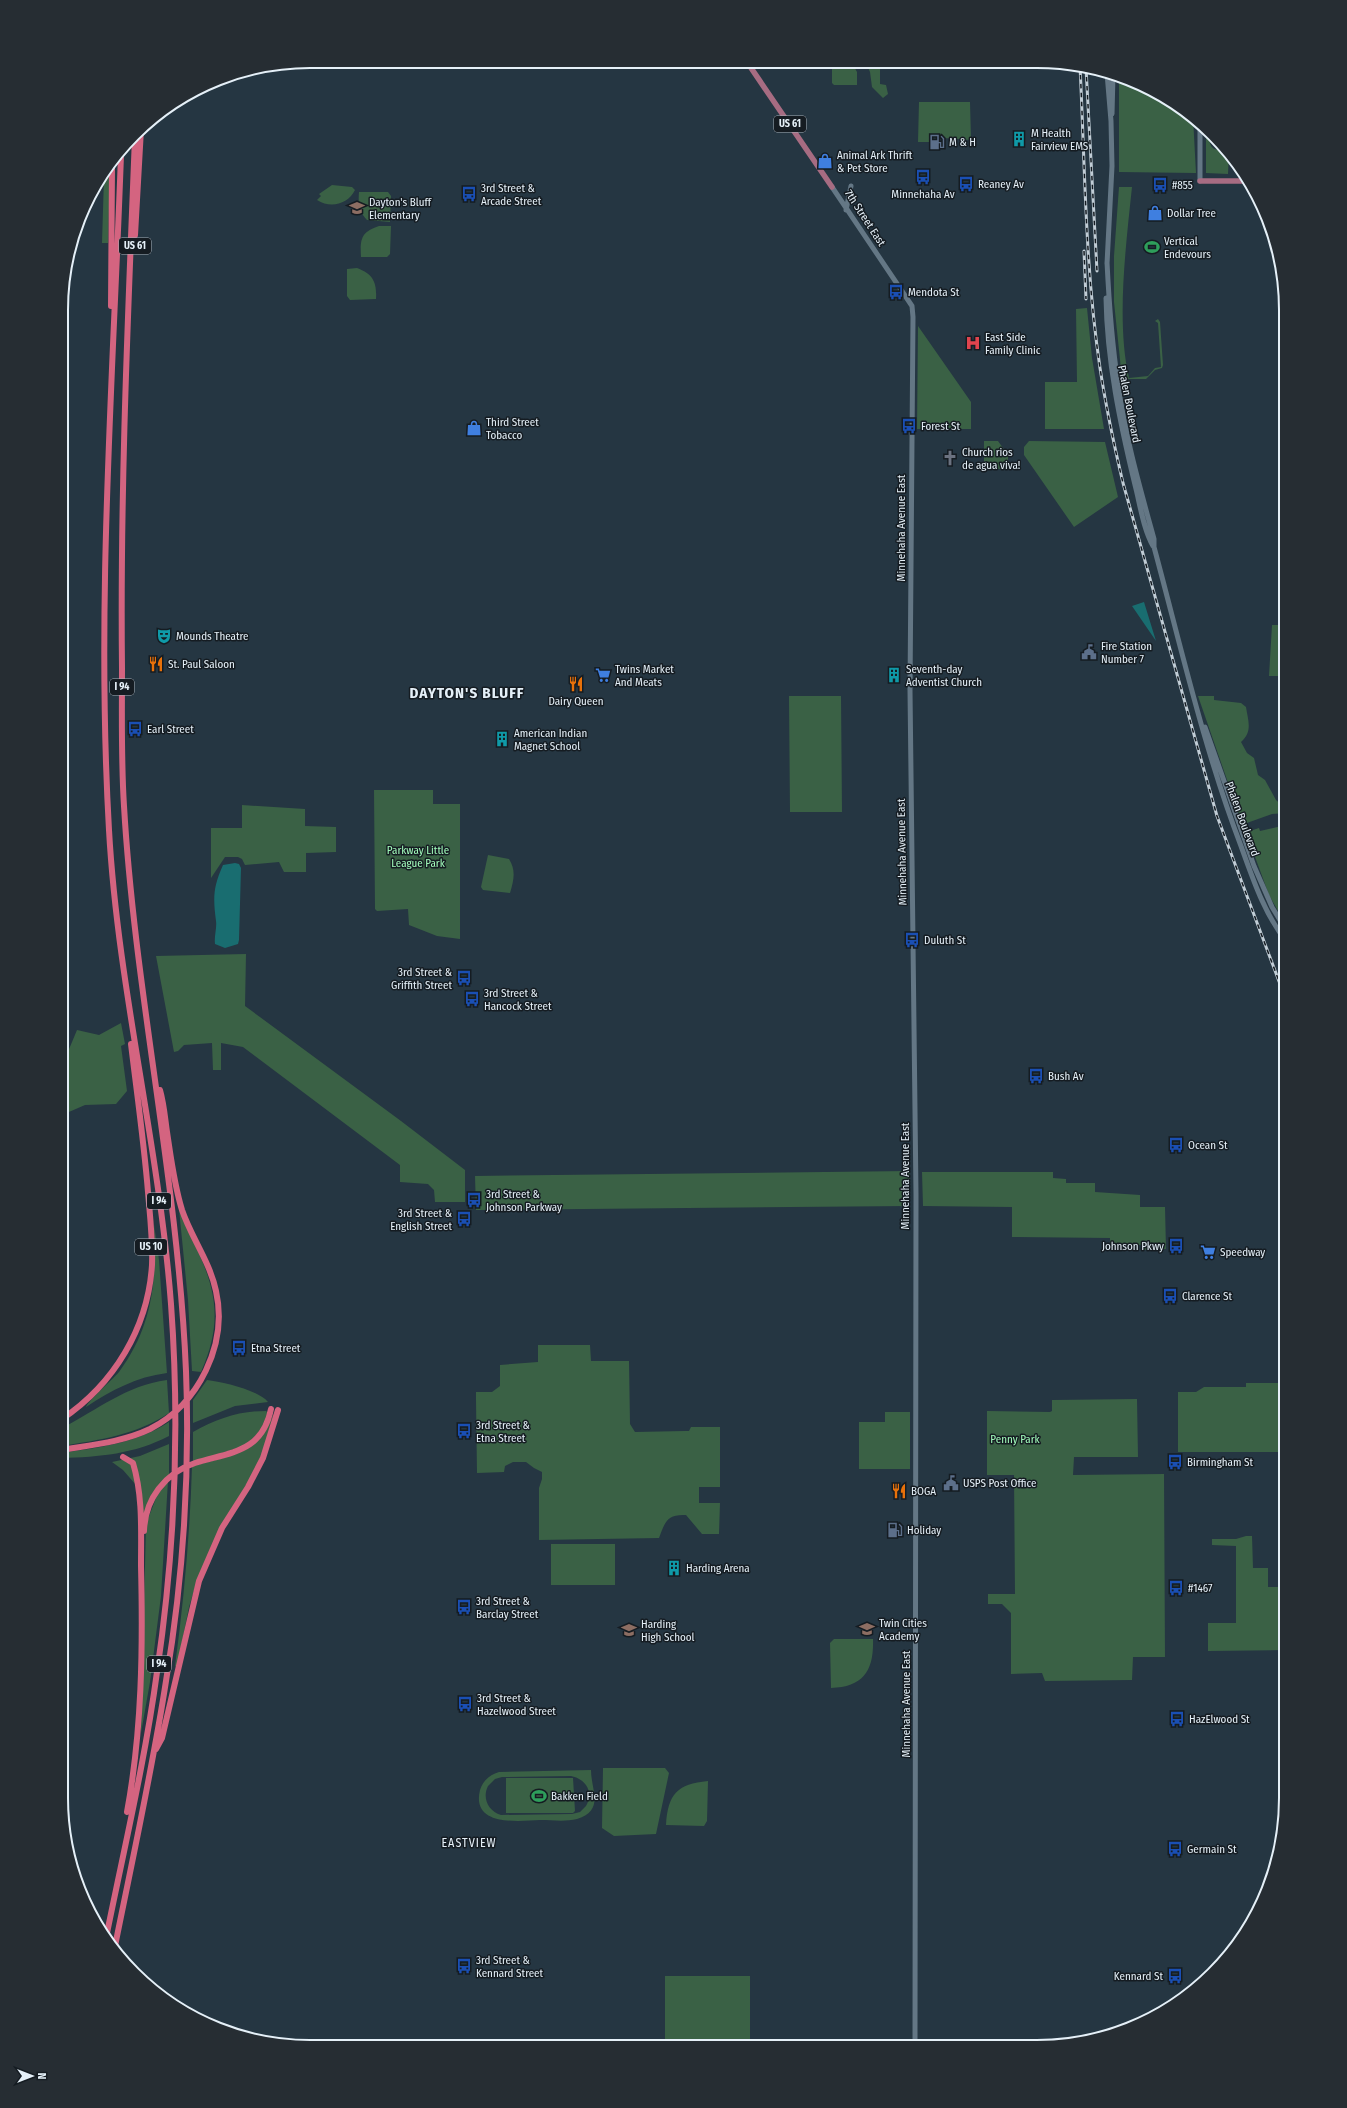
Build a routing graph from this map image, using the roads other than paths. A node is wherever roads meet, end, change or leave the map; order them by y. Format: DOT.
graph roads {
  1 [pos="751,68"];
  2 [pos="1107,78"];
  3 [pos="1113,80"];
  4 [pos="1111,121"];
  5 [pos="1200,132"];
  6 [pos="140,138"];
  7 [pos="135,144"];
  8 [pos="121,160"];
  9 [pos="112,172"];
  10 [pos="1200,181"];
  11 [pos="1241,181"];
  12 [pos="851,186"];
  13 [pos="832,187"];
  14 [pos="846,210"];
  15 [pos="912,306"];
  16 [pos="113,349"];
  17 [pos="127,363"];
  18 [pos="1195,698"];
  19 [pos="1279,918"];
  20 [pos="1279,929"];
  21 [pos="130,1015"];
  22 [pos="133,1044"];
  23 [pos="155,1076"];
  24 [pos="271,1409"];
  25 [pos="278,1410"];
  26 [pos="68,1414"];
  27 [pos="68,1449"];
  28 [pos="123,1457"];
  29 [pos="142,1583"];
  30 [pos="153,1755"];
  31 [pos="126,1838"];
  32 [pos="108,1930"];
  33 [pos="116,1942"];
  34 [pos="914,2040"];
  1 -- 13 [label="main road, 7th Street East / US 61"];
  2 -- 4 [label="main road, Phalen Boulevard"];
  3 -- 4 [label="main road, Phalen Boulevard"];
  4 -- 18 [label="main road, Phalen Boulevard"];
  5 -- 10 [label="main road"];
  6 -- 17 [label="highway, US 61"];
  7 -- 17 [label="highway, I 94"];
  8 -- 16 [label="highway, I 94"];
  9 -- 16 [label="highway, US 61"];
  10 -- 11 [label="main road"];
  12 -- 14 [label="main road"];
  13 -- 14 [label="main road, 7th Street East"];
  14 -- 15 [label="main road, 7th Street East"];
  15 -- 34 [label="main road, Minnehaha Avenue East"];
  16 -- 21 [label="highway, I 94"];
  17 -- 23 [label="highway, I 94"];
  18 -- 19 [label="main road, Phalen Boulevard"];
  18 -- 20 [label="main road, Phalen Boulevard"];
  21 -- 22 [label="highway, US 10"];
  22 -- 26 [label="highway, US 10"];
  22 -- 31 [label="highway, I 94"];
  23 -- 27 [label="highway"];
  23 -- 30 [label="highway, I 94"];
  24 -- 29 [label="highway"];
  25 -- 30 [label="highway"];
  28 -- 29 [label="highway"];
  29 -- 31 [label="highway"];
  30 -- 33 [label="highway, I 94"];
  31 -- 32 [label="highway, I 94"];
}
